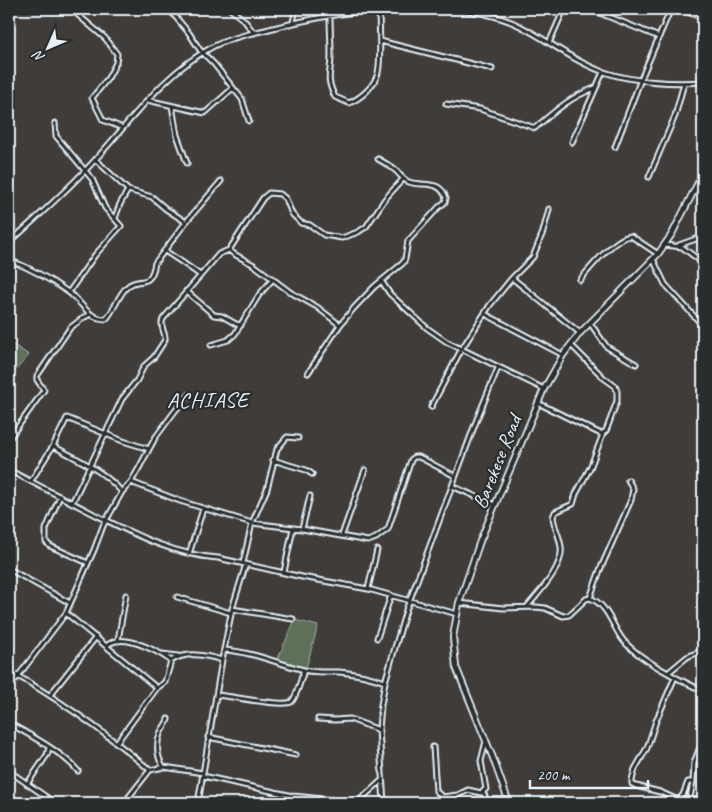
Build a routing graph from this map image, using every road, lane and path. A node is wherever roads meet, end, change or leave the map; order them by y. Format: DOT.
graph roads {
  1 [pos="71,9"];
  2 [pos="169,9"];
  3 [pos="230,9"];
  4 [pos="296,9"];
  5 [pos="379,9"];
  6 [pos="388,9"];
  7 [pos="450,9"];
  8 [pos="564,9"];
  9 [pos="590,9"];
  10 [pos="673,9"];
  11 [pos="680,9"];
  12 [pos="330,16"];
  13 [pos="703,18"];
  14 [pos="293,22"];
  15 [pos="254,32"];
  16 [pos="660,37"];
  17 [pos="380,41"];
  18 [pos="549,42"];
  19 [pos="703,44"];
  20 [pos="203,52"];
  21 [pos="492,69"];
  22 [pos="703,70"];
  23 [pos="603,72"];
  24 [pos="641,79"];
  25 [pos="703,82"];
  26 [pos="684,83"];
  27 [pos="233,88"];
  28 [pos="595,88"];
  29 [pos="146,100"];
  30 [pos="446,104"];
  31 [pos="172,106"];
  32 [pos="249,121"];
  33 [pos="55,123"];
  34 [pos="122,128"];
  35 [pos="572,142"];
  36 [pos="615,148"];
  37 [pos="378,159"];
  38 [pos="96,160"];
  39 [pos="187,163"];
  40 [pos="86,170"];
  41 [pos="703,173"];
  42 [pos="649,177"];
  43 [pos="403,179"];
  44 [pos="221,182"];
  45 [pos="128,190"];
  46 [pos="549,209"];
  47 [pos="115,218"];
  48 [pos="186,222"];
  49 [pos="696,239"];
  50 [pos="9,243"];
  51 [pos="664,245"];
  52 [pos="678,246"];
  53 [pos="229,250"];
  54 [pos="165,251"];
  55 [pos="658,254"];
  56 [pos="653,259"];
  57 [pos="9,260"];
  58 [pos="703,263"];
  59 [pos="200,275"];
  60 [pos="512,278"];
  61 [pos="273,279"];
  62 [pos="580,280"];
  63 [pos="382,282"];
  64 [pos="186,291"];
  65 [pos="70,292"];
  66 [pos="92,314"];
  67 [pos="485,314"];
  68 [pos="590,322"];
  69 [pos="241,325"];
  70 [pos="340,325"];
  71 [pos="703,326"];
  72 [pos="580,333"];
  73 [pos="211,345"];
  74 [pos="571,345"];
  75 [pos="461,350"];
  76 [pos="564,355"];
  77 [pos="636,364"];
  78 [pos="498,368"];
  79 [pos="308,373"];
  80 [pos="544,390"];
  81 [pos="190,396"];
  82 [pos="538,403"];
  83 [pos="432,407"];
  84 [pos="105,434"];
  85 [pos="604,434"];
  86 [pos="298,438"];
  87 [pos="9,439"];
  88 [pos="52,446"];
  89 [pos="149,449"];
  90 [pos="273,460"];
  91 [pos="90,465"];
  92 [pos="9,470"];
  93 [pos="365,470"];
  94 [pos="312,474"];
  95 [pos="455,476"];
  96 [pos="628,480"];
  97 [pos="31,481"];
  98 [pos="131,482"];
  99 [pos="452,486"];
  100 [pos="122,492"];
  101 [pos="60,496"];
  102 [pos="310,496"];
  103 [pos="72,502"];
  104 [pos="495,505"];
  105 [pos="203,509"];
  106 [pos="106,520"];
  107 [pos="252,523"];
  108 [pos="294,528"];
  109 [pos="302,528"];
  110 [pos="342,535"];
  111 [pos="377,550"];
  112 [pos="189,554"];
  113 [pos="88,563"];
  114 [pos="245,564"];
  115 [pos="9,569"];
  116 [pos="284,572"];
  117 [pos="368,589"];
  118 [pos="126,595"];
  119 [pos="391,595"];
  120 [pos="177,597"];
  121 [pos="590,598"];
  122 [pos="410,600"];
  123 [pos="70,603"];
  124 [pos="459,603"];
  125 [pos="527,608"];
  126 [pos="232,609"];
  127 [pos="66,613"];
  128 [pos="231,613"];
  129 [pos="457,614"];
  130 [pos="293,619"];
  131 [pos="96,637"];
  132 [pos="377,638"];
  133 [pos="118,640"];
  134 [pos="106,646"];
  135 [pos="225,650"];
  136 [pos="703,650"];
  137 [pos="162,654"];
  138 [pos="178,656"];
  139 [pos="222,660"];
  140 [pos="171,661"];
  141 [pos="304,670"];
  142 [pos="9,671"];
  143 [pos="669,672"];
  144 [pos="17,675"];
  145 [pos="675,677"];
  146 [pos="385,682"];
  147 [pos="9,688"];
  148 [pos="157,688"];
  149 [pos="703,691"];
  150 [pos="50,695"];
  151 [pos="217,695"];
  152 [pos="318,718"];
  153 [pos="168,719"];
  154 [pos="9,723"];
  155 [pos="380,730"];
  156 [pos="208,737"];
  157 [pos="703,739"];
  158 [pos="486,741"];
  159 [pos="117,742"];
  160 [pos="49,748"];
  161 [pos="433,748"];
  162 [pos="296,755"];
  163 [pos="164,767"];
  164 [pos="150,770"];
  165 [pos="9,771"];
  166 [pos="78,771"];
  167 [pos="203,774"];
  168 [pos="382,780"];
  169 [pos="693,782"];
  170 [pos="27,784"];
  171 [pos="483,792"];
  172 [pos="293,796"];
  173 [pos="55,803"];
  174 [pos="124,803"];
  175 [pos="198,803"];
  176 [pos="292,803"];
  177 [pos="384,803"];
  178 [pos="488,803"];
  179 [pos="509,803"];
  180 [pos="689,803"];
  1 -- 34 [label="street"];
  2 -- 20 [label="street"];
  3 -- 15 [label="street"];
  4 -- 14 [label="street"];
  5 -- 6 [label="street"];
  5 -- 12 [label="street"];
  5 -- 17 [label="street"];
  7 -- 18 [label="street"];
  8 -- 18 [label="street"];
  9 -- 16 [label="street"];
  10 -- 16 [label="street"];
  11 -- 13 [label="street"];
  12 -- 14 [label="street"];
  12 -- 17 [label="street"];
  14 -- 15 [label="street"];
  15 -- 20 [label="street"];
  16 -- 24 [label="street"];
  17 -- 21 [label="street"];
  18 -- 23 [label="street"];
  19 -- 22 [label="street"];
  20 -- 27 [label="street"];
  20 -- 29 [label="street"];
  23 -- 24 [label="street"];
  23 -- 28 [label="street"];
  24 -- 26 [label="street"];
  24 -- 36 [label="street"];
  25 -- 26 [label="street"];
  26 -- 42 [label="street"];
  27 -- 31 [label="street"];
  27 -- 32 [label="street"];
  28 -- 30 [label="street"];
  28 -- 35 [label="street"];
  29 -- 31 [label="street"];
  29 -- 34 [label="street"];
  31 -- 39 [label="street"];
  33 -- 40 [label="street"];
  34 -- 38 [label="street"];
  37 -- 43 [label="street"];
  38 -- 40 [label="street"];
  38 -- 45 [label="street"];
  40 -- 47 [label="street"];
  40 -- 50 [label="street"];
  41 -- 51 [label="main road, Barekese Road"];
  43 -- 53 [label="street"];
  43 -- 63 [label="street"];
  44 -- 48 [label="street"];
  45 -- 47 [label="street"];
  45 -- 48 [label="street"];
  46 -- 60 [label="street"];
  47 -- 65 [label="street"];
  48 -- 54 [label="street"];
  49 -- 52 [label="street"];
  51 -- 52 [label="street"];
  51 -- 55 [label="main road, Barekese Road"];
  52 -- 58 [label="street"];
  53 -- 59 [label="street"];
  53 -- 61 [label="street"];
  54 -- 59 [label="street"];
  54 -- 66 [label="street"];
  55 -- 56 [label="main road, Barekese Road"];
  55 -- 62 [label="street"];
  56 -- 68 [label="main road, Barekese Road"];
  56 -- 71 [label="street"];
  57 -- 65 [label="street"];
  59 -- 64 [label="street"];
  60 -- 67 [label="street"];
  60 -- 72 [label="street"];
  61 -- 69 [label="street"];
  61 -- 70 [label="street"];
  63 -- 70 [label="street"];
  63 -- 75 [label="street"];
  64 -- 69 [label="street"];
  64 -- 84 [label="street"];
  65 -- 66 [label="street"];
  66 -- 87 [label="street"];
  67 -- 75 [label="street"];
  67 -- 76 [label="street"];
  68 -- 72 [label="main road, Barekese Road"];
  68 -- 77 [label="street"];
  69 -- 73 [label="street"];
  70 -- 79 [label="street"];
  72 -- 74 [label="main road, Barekese Road"];
  74 -- 76 [label="main road, Barekese Road"];
  74 -- 85 [label="street"];
  75 -- 78 [label="street"];
  75 -- 83 [label="street"];
  76 -- 80 [label="main road, Barekese Road"];
  78 -- 80 [label="street"];
  78 -- 95 [label="street"];
  80 -- 82 [label="main road, Barekese Road"];
  81 -- 89 [label="street"];
  82 -- 85 [label="street"];
  82 -- 104 [label="main road, Barekese Road"];
  84 -- 88 [label="street"];
  84 -- 89 [label="street"];
  84 -- 91 [label="street"];
  85 -- 125 [label="street"];
  86 -- 90 [label="street"];
  88 -- 91 [label="street"];
  88 -- 97 [label="street"];
  89 -- 98 [label="street"];
  90 -- 94 [label="street"];
  90 -- 107 [label="street"];
  91 -- 100 [label="street"];
  91 -- 103 [label="street"];
  92 -- 97 [label="street"];
  93 -- 110 [label="street"];
  95 -- 99 [label="street"];
  95 -- 110 [label="street"];
  96 -- 121 [label="street"];
  97 -- 101 [label="street"];
  98 -- 100 [label="street"];
  98 -- 105 [label="street"];
  99 -- 104 [label="street"];
  99 -- 122 [label="street"];
  100 -- 106 [label="street"];
  101 -- 103 [label="street"];
  101 -- 113 [label="street"];
  102 -- 109 [label="street"];
  103 -- 106 [label="street"];
  104 -- 124 [label="main road, Barekese Road"];
  105 -- 107 [label="street"];
  105 -- 112 [label="street"];
  106 -- 112 [label="street"];
  106 -- 113 [label="street"];
  107 -- 108 [label="street"];
  107 -- 114 [label="street"];
  108 -- 109 [label="street"];
  108 -- 116 [label="street"];
  109 -- 110 [label="street"];
  111 -- 117 [label="street"];
  112 -- 114 [label="street"];
  113 -- 123 [label="street"];
  114 -- 116 [label="street"];
  114 -- 126 [label="street"];
  115 -- 123 [label="street"];
  116 -- 117 [label="street"];
  117 -- 119 [label="street"];
  118 -- 133 [label="street"];
  119 -- 122 [label="street"];
  119 -- 132 [label="street"];
  120 -- 128 [label="street"];
  121 -- 125 [label="street"];
  121 -- 143 [label="street"];
  122 -- 129 [label="street"];
  122 -- 146 [label="street"];
  123 -- 127 [label="street"];
  124 -- 125 [label="street"];
  124 -- 129 [label="main road, Barekese Road"];
  126 -- 128 [label="street"];
  126 -- 130 [label="street"];
  127 -- 131 [label="street"];
  127 -- 144 [label="street"];
  128 -- 135 [label="street"];
  129 -- 158 [label="main road, Barekese Road"];
  131 -- 134 [label="street"];
  131 -- 150 [label="street"];
  133 -- 134 [label="street"];
  133 -- 137 [label="street"];
  134 -- 148 [label="street"];
  135 -- 139 [label="street"];
  135 -- 141 [label="street"];
  136 -- 143 [label="street"];
  137 -- 138 [label="street"];
  137 -- 140 [label="street"];
  138 -- 139 [label="street"];
  138 -- 140 [label="street"];
  139 -- 151 [label="street"];
  140 -- 148 [label="street"];
  141 -- 146 [label="street"];
  141 -- 151 [label="street"];
  142 -- 144 [label="street"];
  143 -- 145 [label="street"];
  144 -- 147 [label="street"];
  144 -- 150 [label="street"];
  145 -- 149 [label="street"];
  145 -- 169 [label="street"];
  146 -- 155 [label="street"];
  148 -- 159 [label="street"];
  150 -- 159 [label="street"];
  151 -- 156 [label="street"];
  152 -- 155 [label="street"];
  153 -- 163 [label="street"];
  154 -- 160 [label="street"];
  155 -- 168 [label="street"];
  156 -- 162 [label="street"];
  156 -- 167 [label="street"];
  157 -- 169 [label="street"];
  158 -- 171 [label="street"];
  158 -- 179 [label="main road, Barekese Road"];
  159 -- 164 [label="street"];
  160 -- 166 [label="street"];
  160 -- 170 [label="street"];
  161 -- 171 [label="street"];
  163 -- 164 [label="street"];
  163 -- 167 [label="street"];
  164 -- 174 [label="street"];
  165 -- 170 [label="street"];
  167 -- 172 [label="street"];
  167 -- 175 [label="street"];
  168 -- 172 [label="street"];
  168 -- 177 [label="street"];
  169 -- 180 [label="street"];
  170 -- 173 [label="street"];
  171 -- 178 [label="street"];
  172 -- 176 [label="street"];
}
